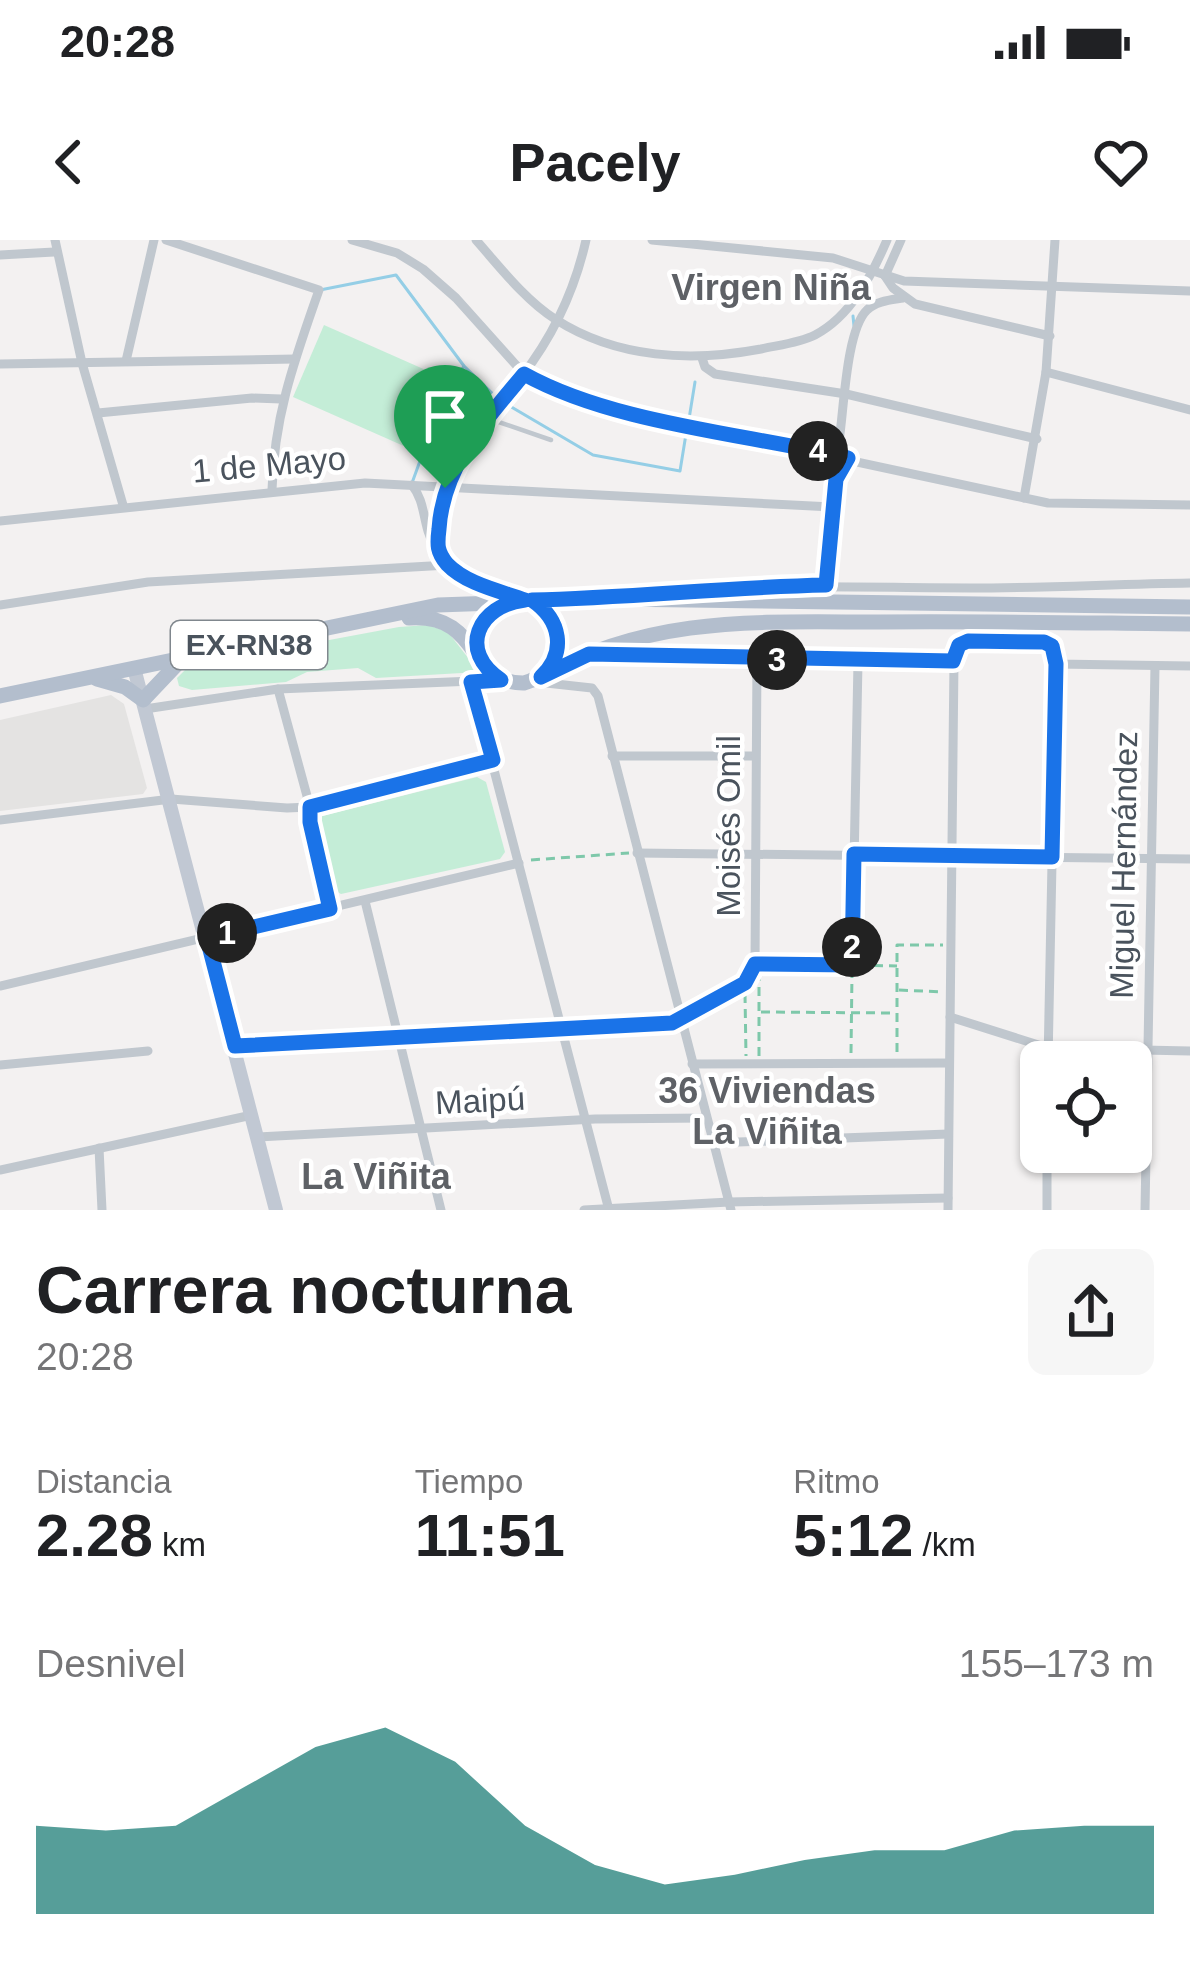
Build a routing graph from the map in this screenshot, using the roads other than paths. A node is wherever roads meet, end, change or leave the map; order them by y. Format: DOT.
graph roads {
  1 [pos="154,240"];
  2 [pos="166,240"];
  3 [pos="352,240"];
  4 [pos="403,240"];
  5 [pos="476,240"];
  6 [pos="586,240"];
  7 [pos="652,240"];
  8 [pos="887,240"];
  9 [pos="901,240"];
  10 [pos="1055,240"];
  11 [pos="55,246"];
  12 [pos="397,254"];
  13 [pos="0,255"];
  14 [pos="873,269"];
  15 [pos="885,276"];
  16 [pos="1054,288"];
  17 [pos="1190,290"];
  18 [pos="903,298"];
  19 [pos="557,321"];
  20 [pos="1050,336"];
  21 [pos="702,358"];
  22 [pos="295,359"];
  23 [pos="126,361"];
  24 [pos="82,362"];
  25 [pos="0,364"];
  26 [pos="1046,372"];
  27 [pos="524,374"];
  28 [pos="846,394"];
  29 [pos="281,398"];
  30 [pos="1190,410"];
  31 [pos="98,413"];
  32 [pos="487,418"];
  33 [pos="1036,439"];
  34 [pos="551,440"];
  35 [pos="839,440"];
  36 [pos="848,458"];
  37 [pos="836,479"];
  38 [pos="412,485"];
  39 [pos="445,488"];
  40 [pos="272,490"];
  41 [pos="1024,498"];
  42 [pos="123,505"];
  43 [pos="1190,505"];
  44 [pos="832,507"];
  45 [pos="0,520"];
  46 [pos="437,550"];
  47 [pos="448,565"];
  48 [pos="1190,584"];
  49 [pos="826,585"];
  50 [pos="613,599"];
  51 [pos="528,600"];
  52 [pos="506,602"];
  53 [pos="0,605"];
  54 [pos="1190,607"];
  55 [pos="364,622"];
  56 [pos="1190,624"];
  57 [pos="589,654"];
  58 [pos="479,656"];
  59 [pos="186,658"];
  60 [pos="757,659"];
  61 [pos="953,661"];
  62 [pos="858,662"];
  63 [pos="1056,664"];
  64 [pos="1155,665"];
  65 [pos="1190,666"];
  66 [pos="134,668"];
  67 [pos="85,678"];
  68 [pos="536,679"];
  69 [pos="501,680"];
  70 [pos="471,682"];
  71 [pos="278,689"];
  72 [pos="0,696"];
  73 [pos="144,704"];
  74 [pos="612,756"];
  75 [pos="755,756"];
  76 [pos="493,760"];
  77 [pos="171,799"];
  78 [pos="310,807"];
  79 [pos="0,820"];
  80 [pos="637,853"];
  81 [pos="756,853"];
  82 [pos="854,854"];
  83 [pos="952,856"];
  84 [pos="1052,857"];
  85 [pos="1150,859"];
  86 [pos="1190,859"];
  87 [pos="519,863"];
  88 [pos="364,901"];
  89 [pos="330,909"];
  90 [pos="207,938"];
  91 [pos="852,965"];
  92 [pos="0,986"];
  93 [pos="679,1017"];
  94 [pos="950,1017"];
  95 [pos="564,1030"];
  96 [pos="400,1038"];
  97 [pos="1026,1041"];
  98 [pos="1048,1041"];
  99 [pos="1147,1041"];
  100 [pos="235,1046"];
  101 [pos="148,1051"];
  102 [pos="1152,1051"];
  103 [pos="1190,1051"];
  104 [pos="949,1063"];
  105 [pos="0,1064"];
  106 [pos="692,1064"];
  107 [pos="252,1115"];
  108 [pos="706,1118"];
  109 [pos="586,1121"];
  110 [pos="421,1130"];
  111 [pos="948,1134"];
  112 [pos="258,1137"];
  113 [pos="713,1143"];
  114 [pos="99,1148"];
  115 [pos="0,1170"];
  116 [pos="1047,1173"];
  117 [pos="1145,1173"];
  118 [pos="948,1204"];
  119 [pos="730,1206"];
  120 [pos="609,1209"];
  121 [pos="102,1210"];
  122 [pos="276,1210"];
  123 [pos="441,1210"];
  124 [pos="584,1210"];
  125 [pos="1047,1210"];
  126 [pos="1145,1210"];
  1 -- 23 [label="street"];
  2 -- 22 [label="street"];
  3 -- 12 [label="street"];
  4 -- 12 [label="street"];
  5 -- 19 [label="street"];
  6 -- 19 [label="street"];
  7 -- 14 [label="street"];
  8 -- 14 [label="street"];
  9 -- 15 [label="street"];
  10 -- 16 [label="street"];
  11 -- 13 [label="street"];
  11 -- 24 [label="street"];
  12 -- 27 [label="street"];
  14 -- 15 [label="street"];
  14 -- 21 [label="street"];
  15 -- 16 [label="street"];
  15 -- 18 [label="street"];
  16 -- 17 [label="street"];
  16 -- 20 [label="street"];
  18 -- 20 [label="street"];
  18 -- 28 [label="street"];
  19 -- 21 [label="street"];
  19 -- 27 [label="street"];
  20 -- 26 [label="street"];
  21 -- 28 [label="street"];
  22 -- 23 [label="street"];
  22 -- 29 [label="street"];
  23 -- 24 [label="street"];
  24 -- 25 [label="street"];
  24 -- 31 [label="street"];
  26 -- 30 [label="street"];
  26 -- 33 [label="street"];
  27 -- 32 [label="street"];
  27 -- 36 [label="street"];
  28 -- 33 [label="street"];
  28 -- 35 [label="street"];
  29 -- 31 [label="street"];
  29 -- 40 [label="street"];
  31 -- 42 [label="street"];
  32 -- 34 [label="lane"];
  32 -- 39 [label="street"];
  33 -- 41 [label="street"];
  36 -- 37 [label="lane"];
  36 -- 41 [label="street"];
  37 -- 44 [label="street"];
  38 -- 39 [label="street, 1 de Mayo"];
  38 -- 40 [label="street, 1 de Mayo"];
  38 -- 46 [label="street"];
  39 -- 44 [label="street, 1 de Mayo"];
  39 -- 46 [label="street"];
  40 -- 42 [label="street, 1 de Mayo"];
  41 -- 43 [label="street"];
  42 -- 45 [label="street, 1 de Mayo"];
  44 -- 49 [label="street"];
  46 -- 47 [label="street"];
  47 -- 51 [label="street"];
  47 -- 53 [label="street"];
  48 -- 49 [label="street"];
  49 -- 50 [label="street"];
  50 -- 51 [label="main road, EX-RN38"];
  50 -- 54 [label="main road, EX-RN38"];
  51 -- 52 [label="main road, EX-RN38"];
  51 -- 68 [label="main road"];
  52 -- 55 [label="main road, EX-RN38"];
  52 -- 58 [label="main road"];
  55 -- 58 [label="main road, EX-RN38"];
  55 -- 59 [label="main road, EX-RN38"];
  56 -- 57 [label="main road"];
  57 -- 60 [label="street"];
  57 -- 68 [label="main road"];
  58 -- 69 [label="main road, EX-RN38"];
  59 -- 66 [label="main road, EX-RN38"];
  59 -- 73 [label="main road"];
  60 -- 62 [label="street"];
  60 -- 75 [label="street, Moisés Omil"];
  61 -- 62 [label="street"];
  61 -- 63 [label="street"];
  61 -- 83 [label="street"];
  62 -- 82 [label="street"];
  63 -- 64 [label="street"];
  63 -- 84 [label="street"];
  64 -- 65 [label="street"];
  64 -- 85 [label="street, Miguel Hernández"];
  66 -- 67 [label="main road, EX-RN38"];
  66 -- 73 [label="street"];
  67 -- 72 [label="main road, EX-RN38"];
  67 -- 73 [label="main road"];
  68 -- 69 [label="main road"];
  68 -- 74 [label="street"];
  69 -- 70 [label="street"];
  70 -- 71 [label="street"];
  70 -- 76 [label="street"];
  71 -- 73 [label="street"];
  71 -- 78 [label="street"];
  73 -- 77 [label="street"];
  74 -- 75 [label="street"];
  74 -- 80 [label="street"];
  75 -- 81 [label="street, Moisés Omil"];
  76 -- 78 [label="street"];
  76 -- 87 [label="street"];
  77 -- 78 [label="street"];
  77 -- 79 [label="street"];
  77 -- 90 [label="street"];
  78 -- 89 [label="street"];
  80 -- 81 [label="street"];
  80 -- 93 [label="street"];
  81 -- 82 [label="street"];
  81 -- 93 [label="street, Moisés Omil"];
  82 -- 83 [label="street"];
  82 -- 91 [label="street"];
  83 -- 84 [label="street"];
  83 -- 94 [label="street"];
  84 -- 85 [label="street"];
  84 -- 98 [label="street"];
  85 -- 86 [label="street"];
  85 -- 99 [label="street, Miguel Hernández"];
  87 -- 88 [label="street"];
  87 -- 95 [label="street"];
  88 -- 89 [label="street"];
  88 -- 96 [label="street"];
  89 -- 90 [label="street"];
  90 -- 92 [label="street"];
  90 -- 100 [label="street"];
  93 -- 95 [label="street"];
  93 -- 106 [label="street"];
  94 -- 97 [label="street"];
  94 -- 104 [label="street"];
  95 -- 96 [label="street"];
  95 -- 109 [label="street"];
  96 -- 100 [label="street"];
  96 -- 110 [label="street"];
  100 -- 107 [label="street"];
  101 -- 105 [label="street"];
  102 -- 103 [label="street"];
  104 -- 106 [label="street"];
  104 -- 111 [label="street"];
  106 -- 108 [label="street"];
  107 -- 112 [label="street"];
  107 -- 114 [label="street"];
  108 -- 109 [label="street, Maipú"];
  108 -- 113 [label="street"];
  109 -- 110 [label="street, Maipú"];
  109 -- 120 [label="street"];
  110 -- 112 [label="street, Maipú"];
  110 -- 123 [label="street"];
  111 -- 113 [label="street"];
  111 -- 118 [label="street"];
  112 -- 122 [label="street"];
  113 -- 119 [label="street"];
  114 -- 115 [label="street"];
  114 -- 121 [label="street"];
  116 -- 125 [label="street"];
  117 -- 126 [label="street, Miguel Hernández"];
  118 -- 119 [label="street"];
  119 -- 120 [label="street"];
  120 -- 124 [label="street"];
}
